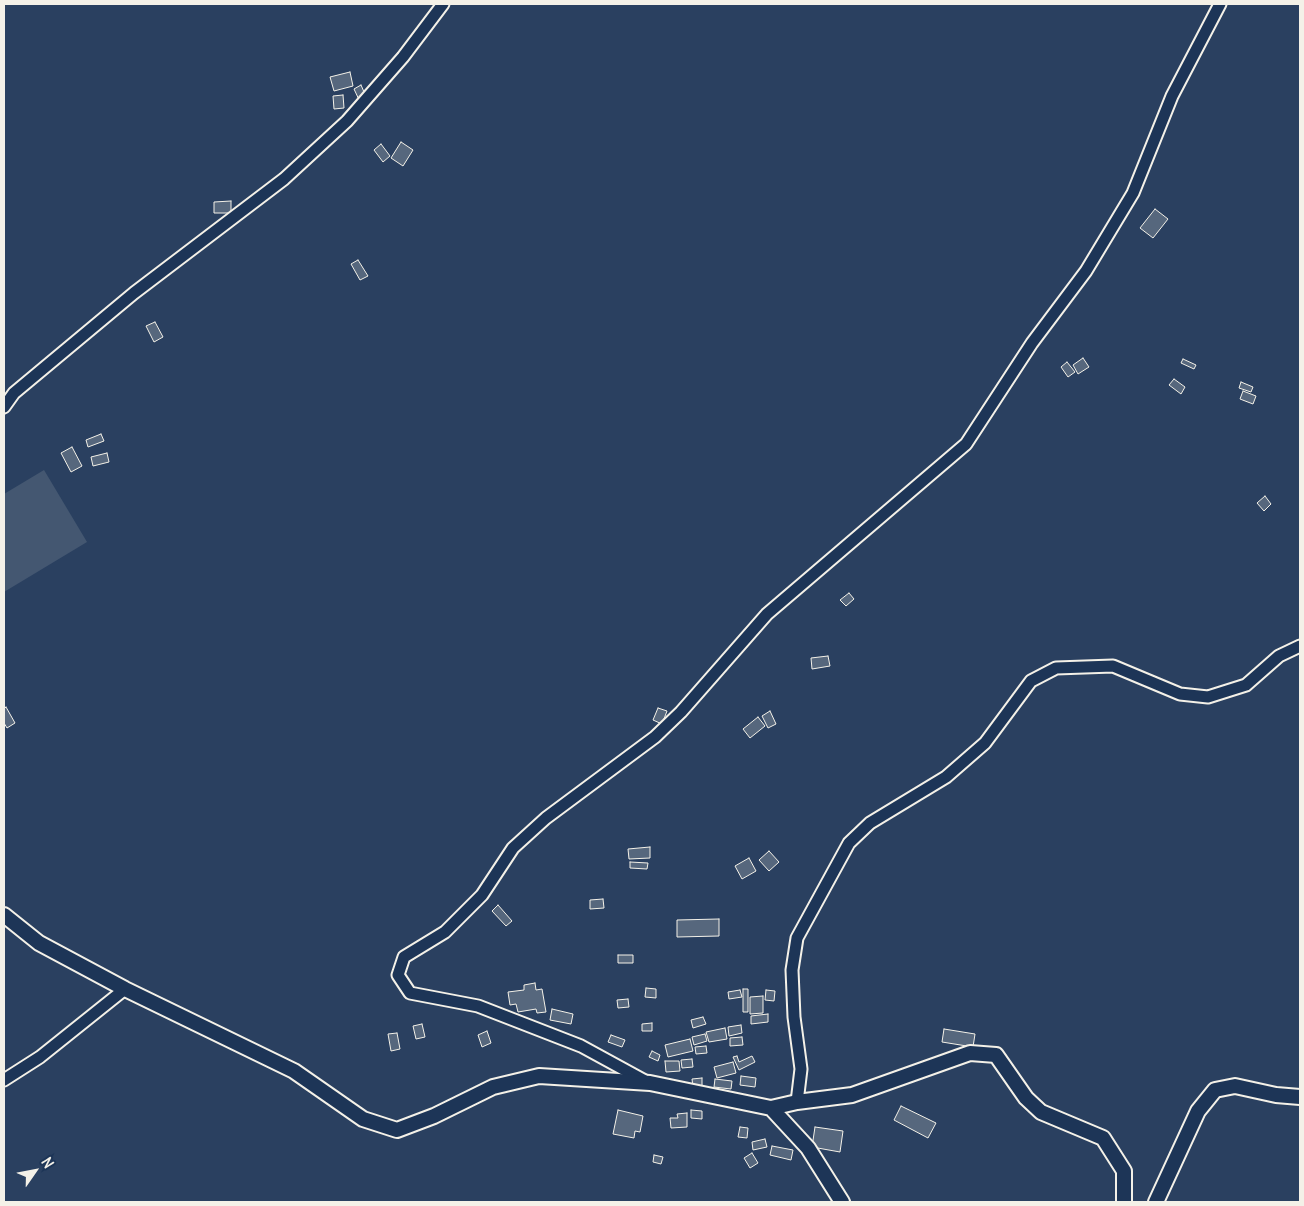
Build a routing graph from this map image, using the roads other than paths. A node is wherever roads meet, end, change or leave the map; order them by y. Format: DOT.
graph roads {
  1 [pos="443,4"];
  2 [pos="1220,4"];
  3 [pos="4,406"];
  4 [pos="1300,646"];
  5 [pos="4,915"];
  6 [pos="124,989"];
  7 [pos="4,1080"];
  8 [pos="650,1083"];
  9 [pos="1300,1097"];
  10 [pos="797,1102"];
  11 [pos="771,1108"];
  12 [pos="842,1202"];
  13 [pos="1124,1202"];
  14 [pos="1156,1202"];
  1 -- 3 [label="street"];
  2 -- 8 [label="street"];
  4 -- 10 [label="street"];
  5 -- 6 [label="street"];
  6 -- 7 [label="street"];
  6 -- 8 [label="street"];
  8 -- 11 [label="street"];
  9 -- 14 [label="street"];
  10 -- 11 [label="street"];
  10 -- 13 [label="street"];
  11 -- 12 [label="street"];
}
